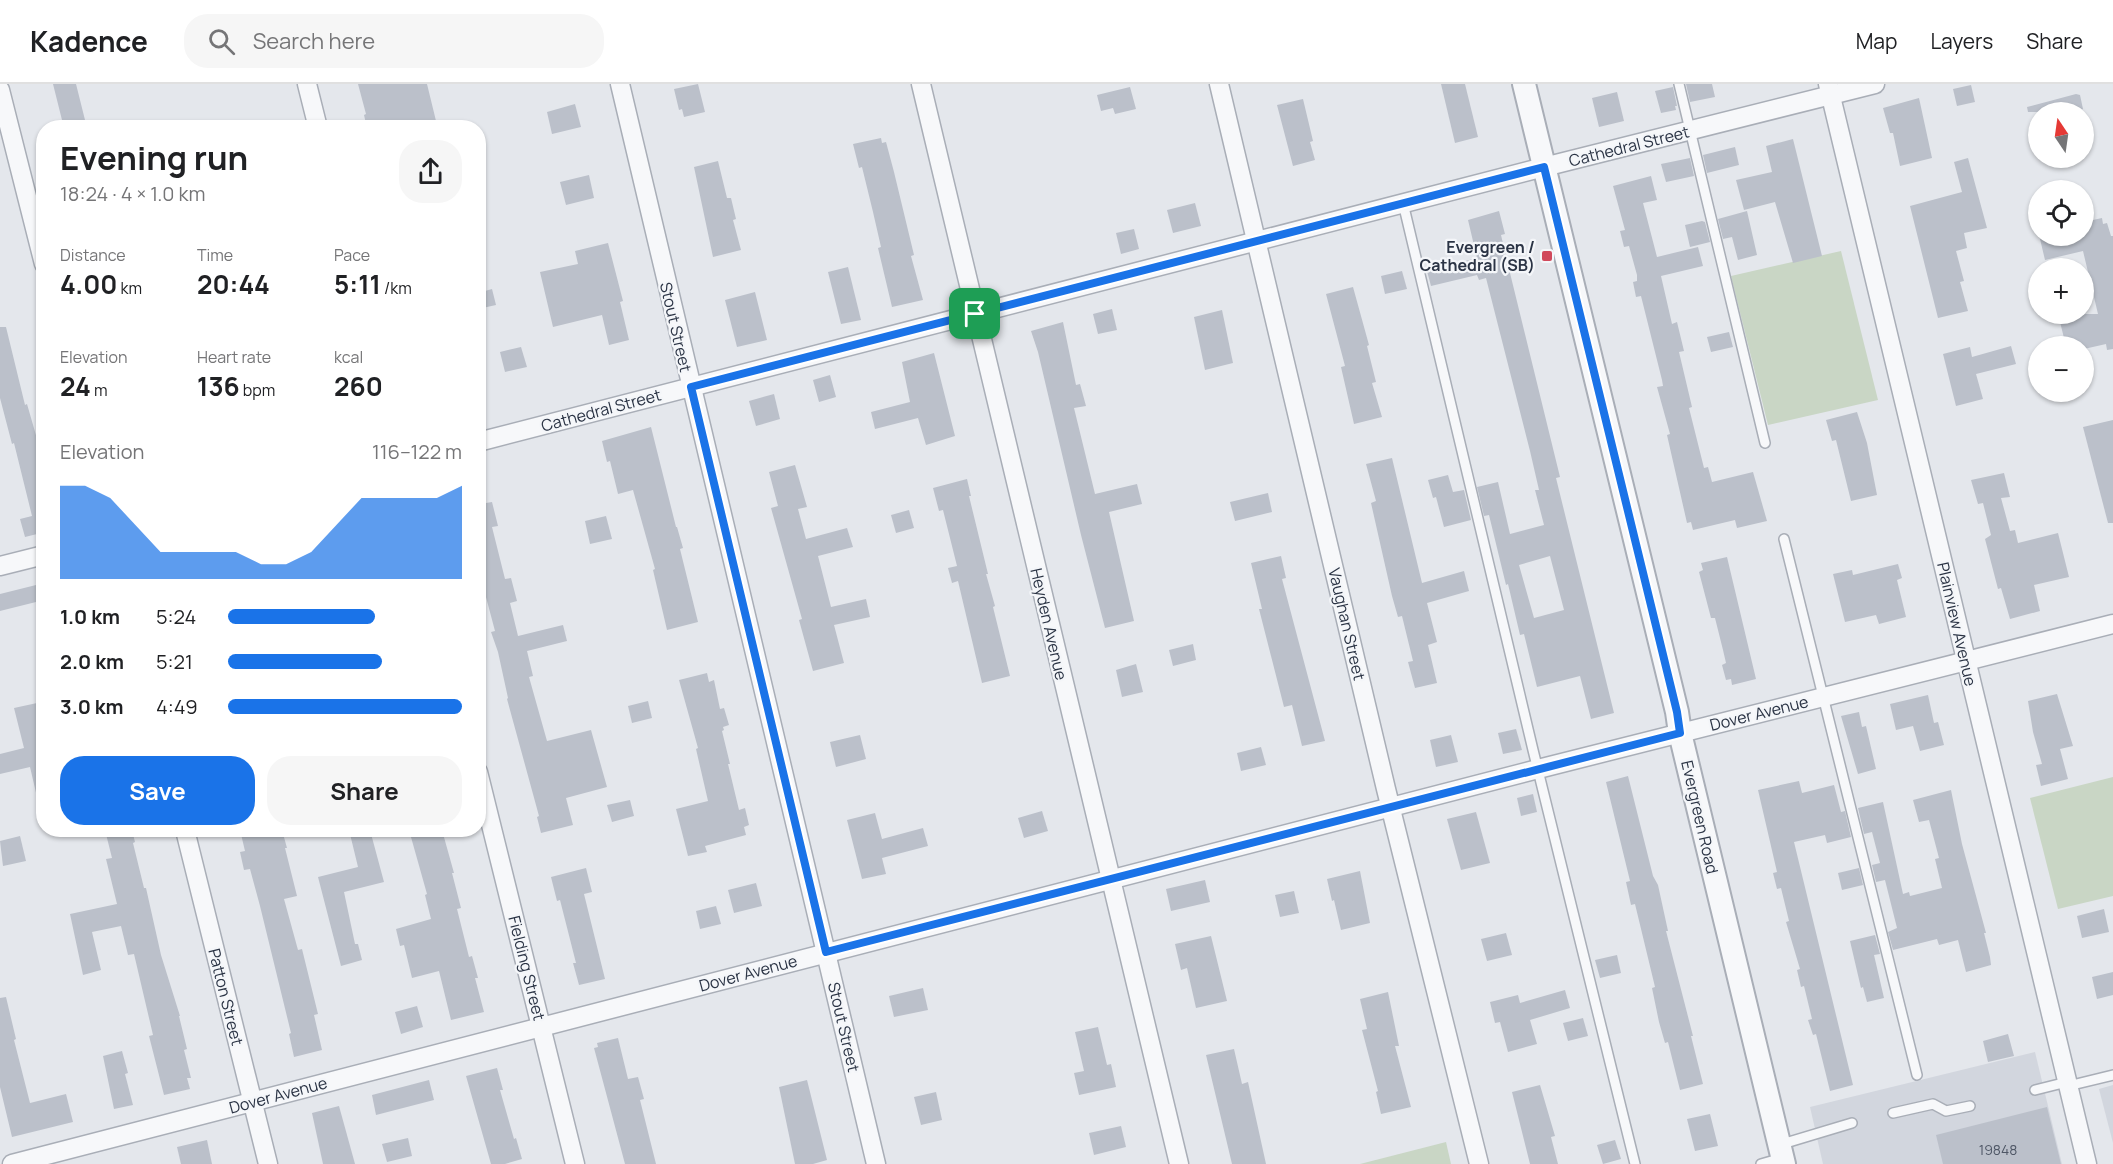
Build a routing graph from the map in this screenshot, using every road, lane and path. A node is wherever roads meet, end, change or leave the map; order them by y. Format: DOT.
graph roads {
  1 [pos="307,84"];
  2 [pos="620,84"];
  3 [pos="921,84"];
  4 [pos="1219,84"];
  5 [pos="1524,84"];
  6 [pos="1679,84"];
  7 [pos="1875,84"];
  8 [pos="1829,89"];
  9 [pos="0,90"];
  10 [pos="316,120"];
  11 [pos="1690,130"];
  12 [pos="1544,167"];
  13 [pos="1402,203"];
  14 [pos="36,232"];
  15 [pos="1256,241"];
  16 [pos="975,314"];
  17 [pos="691,387"];
  18 [pos="486,440"];
  19 [pos="1765,443"];
  20 [pos="1784,539"];
  21 [pos="36,557"];
  22 [pos="0,566"];
  23 [pos="2113,624"];
  24 [pos="1965,661"];
  25 [pos="1823,697"];
  26 [pos="1680,733"];
  27 [pos="1538,769"];
  28 [pos="486,804"];
  29 [pos="1391,807"];
  30 [pos="187,837"];
  31 [pos="1110,879"];
  32 [pos="826,952"];
  33 [pos="541,1027"];
  34 [pos="1917,1075"];
  35 [pos="2113,1075"];
  36 [pos="2067,1084"];
  37 [pos="2035,1090"];
  38 [pos="252,1102"];
  39 [pos="1970,1106"];
  40 [pos="1893,1113"];
  41 [pos="1852,1123"];
  42 [pos="1776,1158"];
  43 [pos="12,1164"];
  44 [pos="268,1164"];
  45 [pos="575,1164"];
  46 [pos="876,1164"];
  47 [pos="1179,1164"];
  48 [pos="1479,1164"];
  49 [pos="1635,1164"];
  50 [pos="2087,1164"];
  1 -- 10 [label="street"];
  2 -- 17 [label="street, Stout Street"];
  3 -- 16 [label="street, Heyden Avenue"];
  4 -- 15 [label="street, Vaughan Street"];
  5 -- 12 [label="street, Evergreen Road"];
  6 -- 11 [label="lane"];
  7 -- 8 [label="street, Cathedral Street"];
  8 -- 11 [label="street, Cathedral Street"];
  8 -- 24 [label="street, Plainview Avenue"];
  9 -- 14 [label="street"];
  11 -- 12 [label="street, Cathedral Street"];
  11 -- 19 [label="lane"];
  12 -- 13 [label="street, Cathedral Street"];
  12 -- 26 [label="street, Evergreen Road"];
  13 -- 15 [label="street, Cathedral Street"];
  13 -- 27 [label="lane"];
  15 -- 16 [label="street, Cathedral Street"];
  15 -- 29 [label="street, Vaughan Street"];
  16 -- 17 [label="street, Cathedral Street"];
  16 -- 31 [label="street, Heyden Avenue"];
  17 -- 18 [label="street, Cathedral Street"];
  17 -- 32 [label="street, Stout Street"];
  20 -- 25 [label="lane"];
  21 -- 22 [label="street"];
  23 -- 24 [label="street, Dover Avenue"];
  24 -- 25 [label="street, Dover Avenue"];
  24 -- 36 [label="street, Plainview Avenue"];
  25 -- 26 [label="street, Dover Avenue"];
  25 -- 34 [label="lane"];
  26 -- 27 [label="street, Dover Avenue"];
  26 -- 42 [label="street, Evergreen Road"];
  27 -- 29 [label="street, Dover Avenue"];
  27 -- 49 [label="lane"];
  28 -- 33 [label="street, Fielding Street"];
  29 -- 31 [label="street, Dover Avenue"];
  29 -- 48 [label="street, Vaughan Street"];
  30 -- 38 [label="street, Patton Street"];
  31 -- 32 [label="street, Dover Avenue"];
  31 -- 47 [label="street, Heyden Avenue"];
  32 -- 33 [label="street, Dover Avenue"];
  32 -- 46 [label="street, Stout Street"];
  33 -- 38 [label="street, Dover Avenue"];
  33 -- 45 [label="street, Fielding Street"];
  35 -- 36 [label="lane"];
  36 -- 37 [label="lane"];
  36 -- 50 [label="street, Plainview Avenue"];
  38 -- 43 [label="street, Dover Avenue"];
  38 -- 44 [label="street, Patton Street"];
  39 -- 40 [label="lane"];
  41 -- 42 [label="lane"];
}
